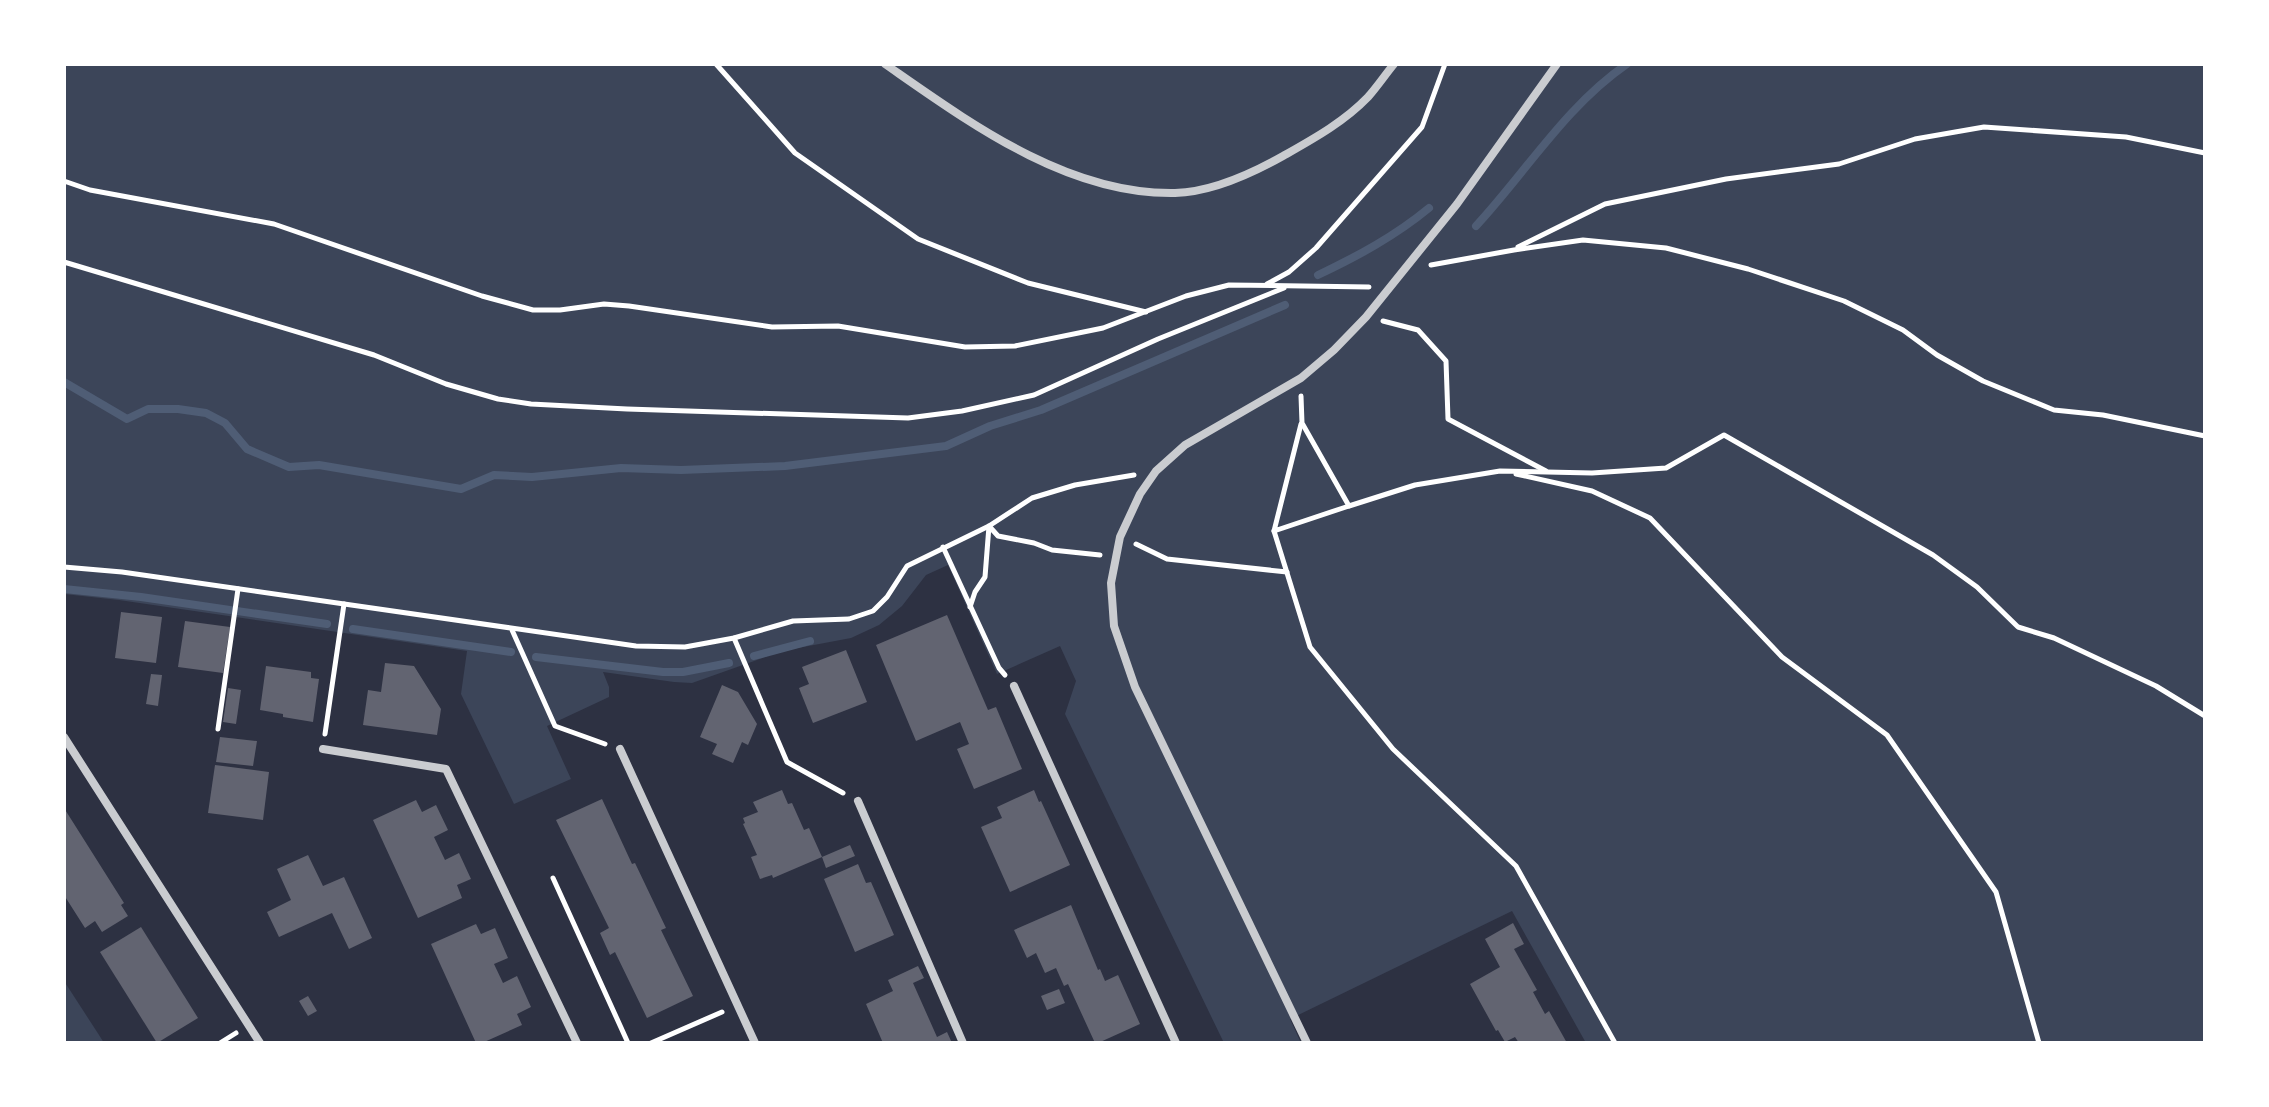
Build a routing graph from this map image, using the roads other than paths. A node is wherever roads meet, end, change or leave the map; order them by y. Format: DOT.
graph roads {
  1 [pos="885,64"];
  2 [pos="1394,64"];
  3 [pos="1557,64"];
  4 [pos="1014,686"];
  5 [pos="64,737"];
  6 [pos="323,749"];
  7 [pos="620,749"];
  8 [pos="858,801"];
  9 [pos="260,1043"];
  10 [pos="577,1043"];
  11 [pos="755,1043"];
  12 [pos="963,1043"];
  13 [pos="1176,1043"];
  14 [pos="1307,1043"];
  1 -- 2 [label="street"];
  3 -- 14 [label="street"];
  4 -- 13 [label="street"];
  5 -- 9 [label="street"];
  6 -- 10 [label="street"];
  7 -- 11 [label="street"];
  8 -- 12 [label="street"];
}
